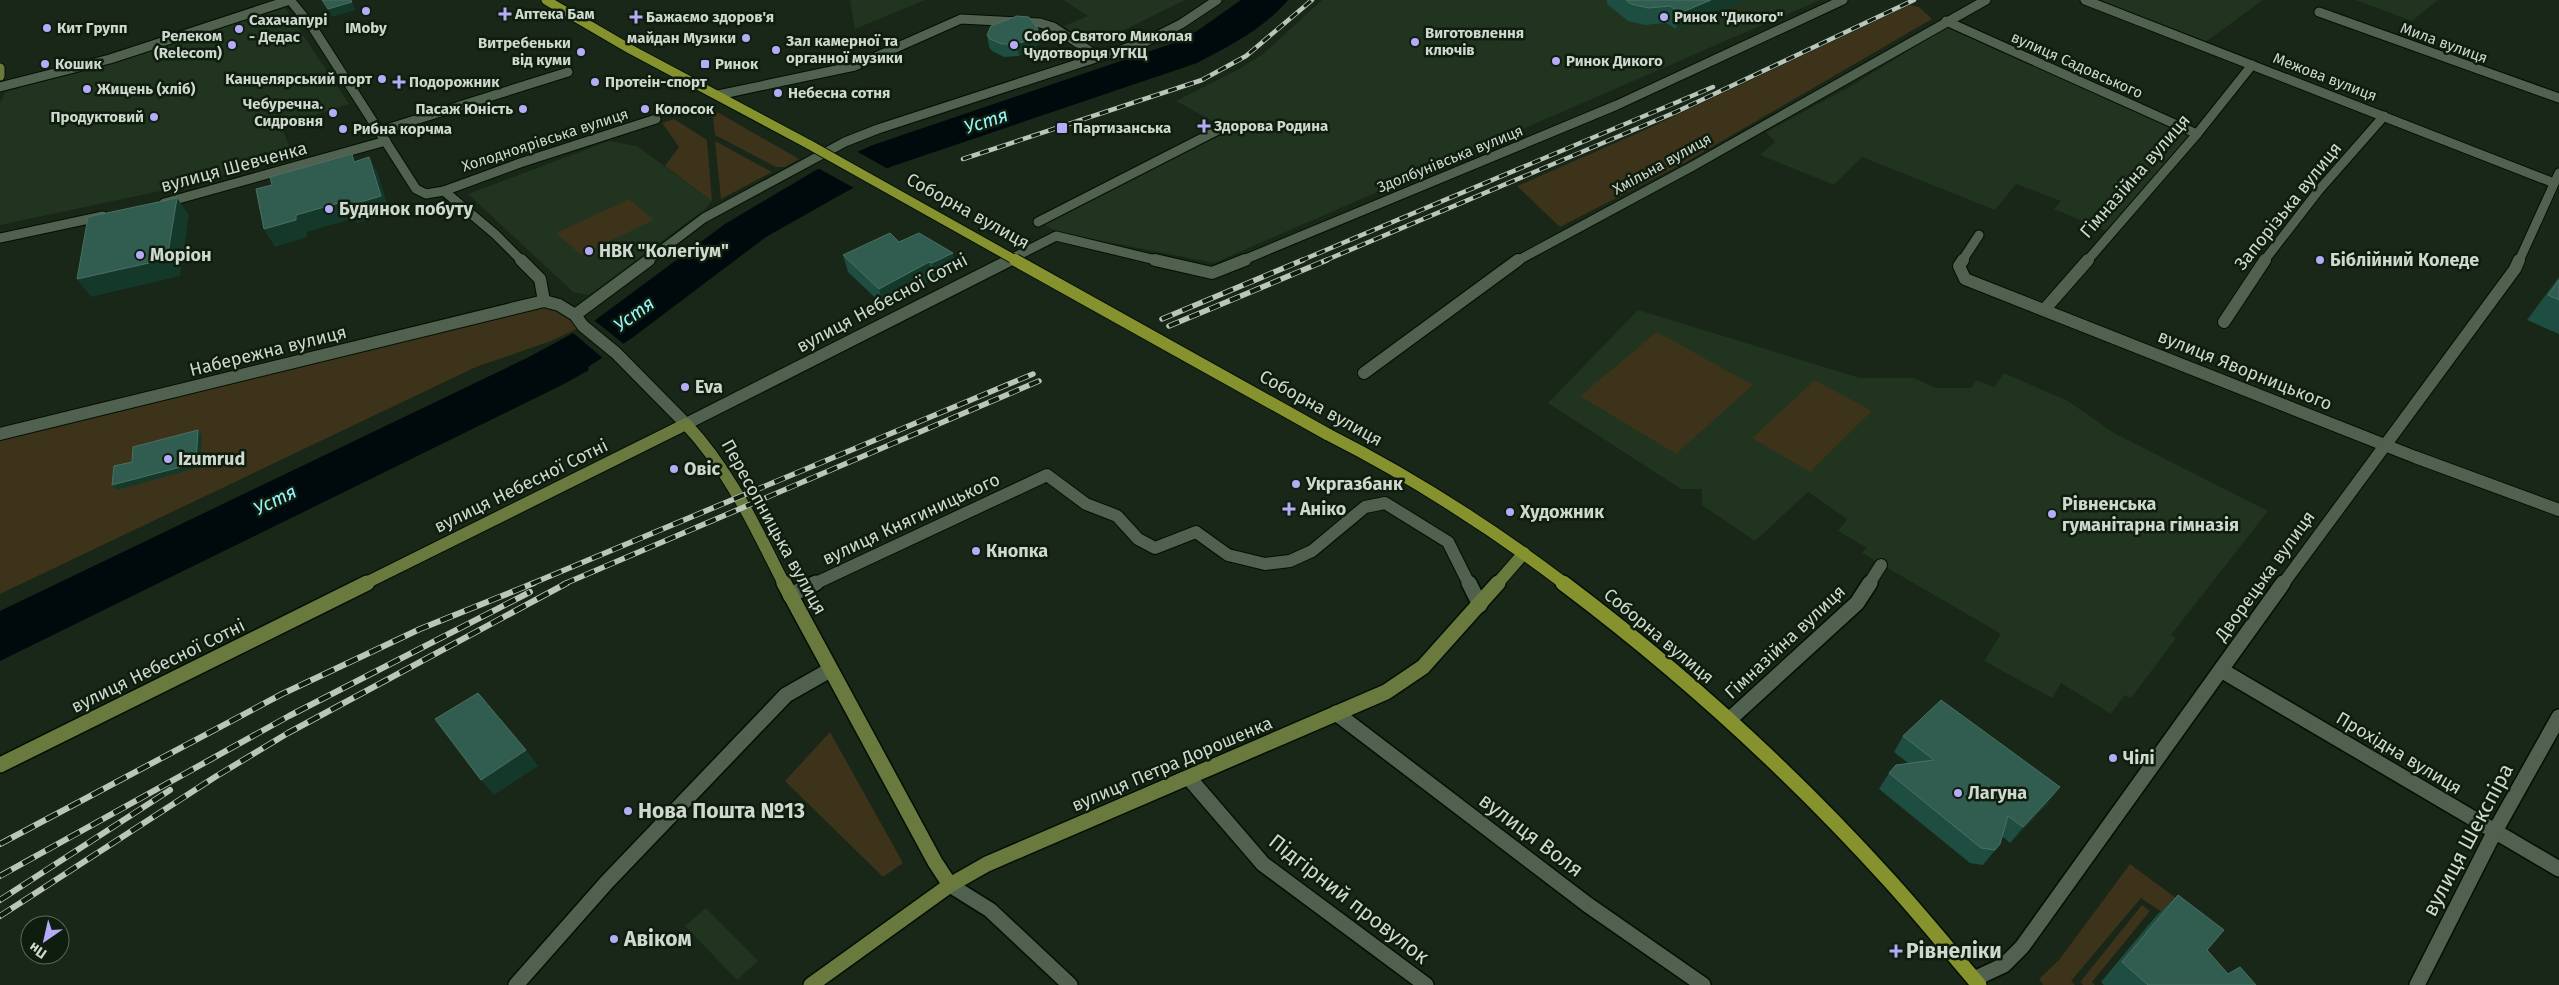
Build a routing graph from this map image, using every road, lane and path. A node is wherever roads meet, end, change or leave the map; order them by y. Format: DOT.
graph roads {
  1 [pos="290,0"];
  2 [pos="546,0"];
  3 [pos="1217,0"];
  4 [pos="1843,0"];
  5 [pos="1986,0"];
  6 [pos="2085,0"];
  7 [pos="2319,12"];
  8 [pos="1946,21"];
  9 [pos="1099,57"];
  10 [pos="2252,65"];
  11 [pos="0,68"];
  12 [pos="568,72"];
  13 [pos="0,76"];
  14 [pos="0,87"];
  15 [pos="718,95"];
  16 [pos="2559,98"];
  17 [pos="2384,116"];
  18 [pos="656,120"];
  19 [pos="1222,128"];
  20 [pos="380,131"];
  21 [pos="2197,134"];
  22 [pos="386,141"];
  23 [pos="2556,186"];
  24 [pos="444,191"];
  25 [pos="153,205"];
  26 [pos="114,213"];
  27 [pos="1038,222"];
  28 [pos="1056,236"];
  29 [pos="1979,236"];
  30 [pos="0,238"];
  31 [pos="544,301"];
  32 [pos="2045,309"];
  33 [pos="575,315"];
  34 [pos="2224,322"];
  35 [pos="1364,373"];
  36 [pos="686,424"];
  37 [pos="0,434"];
  38 [pos="2387,445"];
  39 [pos="2559,510"];
  40 [pos="1524,553"];
  41 [pos="1881,566"];
  42 [pos="790,595"];
  43 [pos="1480,605"];
  44 [pos="830,670"];
  45 [pos="2221,670"];
  46 [pos="1336,713"];
  47 [pos="2559,717"];
  48 [pos="1730,719"];
  49 [pos="0,765"];
  50 [pos="1189,778"];
  51 [pos="2495,831"];
  52 [pos="2559,869"];
  53 [pos="950,884"];
  54 [pos="1976,982"];
  55 [pos="516,985"];
  56 [pos="811,985"];
  57 [pos="1070,985"];
  58 [pos="1426,985"];
  59 [pos="1703,985"];
  60 [pos="2417,985"];
  1 -- 14 [label="street"];
  1 -- 20 [label="street"];
  2 -- 15 [label="main road, Соборна вулиця"];
  3 -- 9 [label="street"];
  4 -- 28 [label="street, Здолбунівська вулиця"];
  5 -- 8 [label="street, Хмільна вулиця"];
  6 -- 10 [label="street, Межова вулиця"];
  7 -- 16 [label="street, Мила вулиця"];
  8 -- 21 [label="street, вулиця Садовського"];
  8 -- 35 [label="street, Хмільна вулиця"];
  9 -- 15 [label="street"];
  9 -- 33 [label="street"];
  10 -- 17 [label="street, Межова вулиця"];
  10 -- 21 [label="street, Гімназійна вулиця"];
  11 -- 13 [label="street"];
  12 -- 20 [label="street"];
  15 -- 40 [label="main road, Соборна вулиця, bridge"];
  17 -- 23 [label="street, Межова вулиця"];
  17 -- 34 [label="street, Запорізька вулиця"];
  18 -- 24 [label="street, Холодноярівська вулиця"];
  19 -- 27 [label="street"];
  20 -- 22 [label="street"];
  21 -- 32 [label="street, Гімназійна вулиця"];
  22 -- 24 [label="street"];
  22 -- 25 [label="street, вулиця Шевченка"];
  23 -- 38 [label="street, Дворецька вулиця"];
  24 -- 31 [label="street"];
  26 -- 30 [label="street"];
  28 -- 36 [label="street, вулиця Небесної Сотні"];
  29 -- 32 [label="street, вулиця Яворницького"];
  31 -- 33 [label="street, Пересопницька вулиця"];
  31 -- 37 [label="street, Набережна вулиця"];
  32 -- 38 [label="street, вулиця Яворницького"];
  33 -- 36 [label="street, Пересопницька вулиця"];
  36 -- 42 [label="street, Пересопницька вулиця"];
  36 -- 49 [label="street, вулиця Небесної Сотні"];
  38 -- 39 [label="street, вулиця Яворницького"];
  38 -- 45 [label="street, Дворецька вулиця"];
  40 -- 43 [label="street, вулиця Петра Дорошенка"];
  40 -- 48 [label="main road, Соборна вулиця"];
  41 -- 48 [label="street, Гімназійна вулиця"];
  42 -- 43 [label="street, вулиця Княгиницького"];
  42 -- 44 [label="street, Пересопницька вулиця"];
  43 -- 46 [label="street, вулиця Петра Дорошенка"];
  44 -- 53 [label="street, Пересопницька вулиця"];
  44 -- 55 [label="street"];
  45 -- 51 [label="street, Прохідна вулиця"];
  45 -- 54 [label="street, Дворецька вулиця"];
  46 -- 50 [label="street, вулиця Петра Дорошенка"];
  46 -- 59 [label="street, вулиця Воля"];
  47 -- 51 [label="street, вулиця Шекспіра"];
  48 -- 54 [label="main road, Соборна вулиця"];
  50 -- 53 [label="street, вулиця Петра Дорошенка"];
  50 -- 58 [label="street, Підгірний провулок"];
  51 -- 52 [label="street, Прохідна вулиця"];
  51 -- 60 [label="street, вулиця Шекспіра"];
  53 -- 56 [label="street, вулиця Петра Дорошенка"];
  53 -- 57 [label="street, Пересопницька вулиця"];
}
